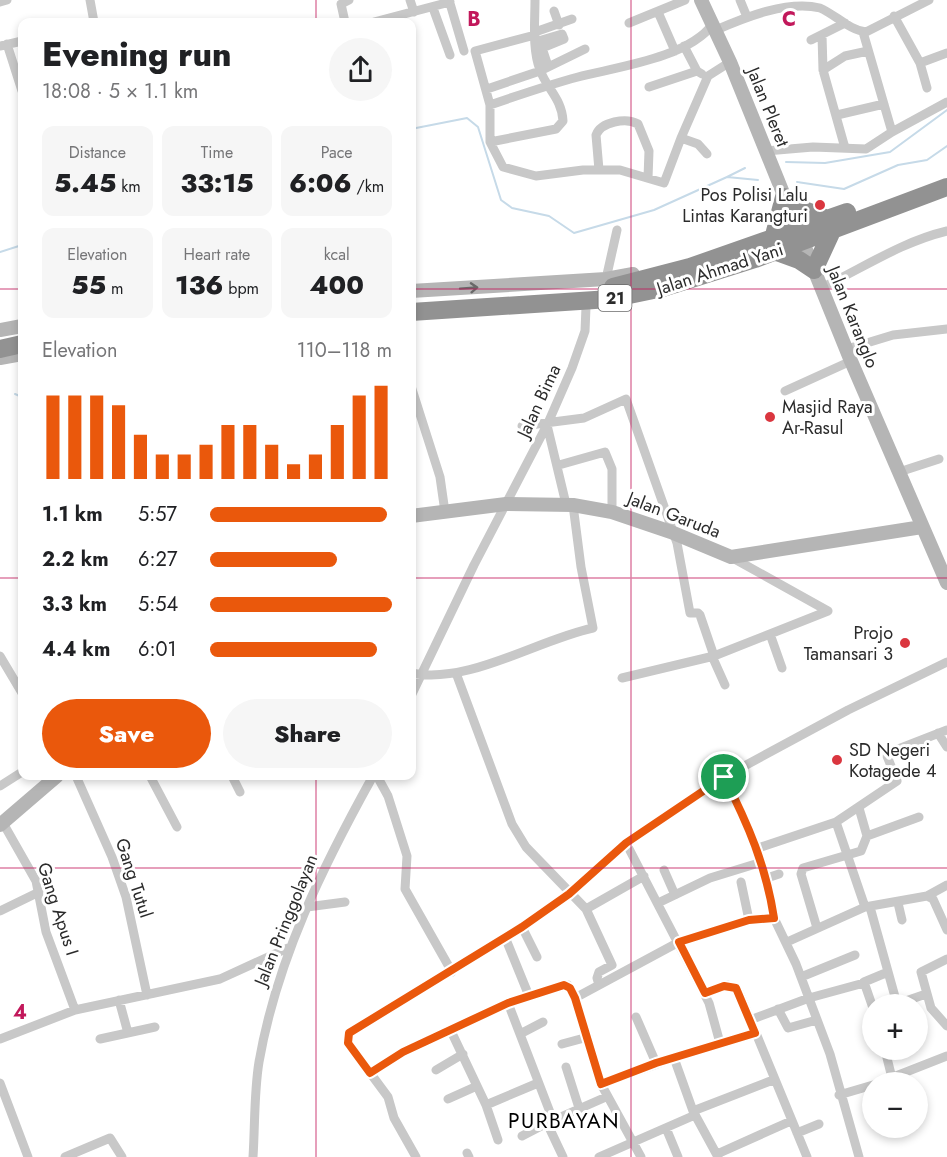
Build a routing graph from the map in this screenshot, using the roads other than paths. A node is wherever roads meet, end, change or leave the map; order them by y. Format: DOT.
graph roads {
  1 [pos="7,0"];
  2 [pos="90,0"];
  3 [pos="349,0"];
  4 [pos="410,0"];
  5 [pos="536,0"];
  6 [pos="685,0"];
  7 [pos="701,0"];
  8 [pos="740,0"];
  9 [pos="449,1"];
  10 [pos="924,1"];
  11 [pos="0,2"];
  12 [pos="433,8"];
  13 [pos="554,11"];
  14 [pos="414,12"];
  15 [pos="658,12"];
  16 [pos="894,16"];
  17 [pos="747,17"];
  18 [pos="93,18"];
  19 [pos="344,18"];
  20 [pos="390,18"];
  21 [pos="572,19"];
  22 [pos="629,23"];
  23 [pos="845,23"];
  24 [pos="559,25"];
  25 [pos="714,27"];
  26 [pos="863,32"];
  27 [pos="822,35"];
  28 [pos="535,36"];
  29 [pos="811,40"];
  30 [pos="18,42"];
  31 [pos="3,45"];
  32 [pos="585,49"];
  33 [pos="680,49"];
  34 [pos="465,51"];
  35 [pos="868,51"];
  36 [pos="947,53"];
  37 [pos="450,55"];
  38 [pos="730,62"];
  39 [pos="920,63"];
  40 [pos="544,68"];
  41 [pos="823,70"];
  42 [pos="697,71"];
  43 [pos="708,76"];
  44 [pos="18,81"];
  45 [pos="550,85"];
  46 [pos="649,87"];
  47 [pos="927,88"];
  48 [pos="486,89"];
  49 [pos="947,102"];
  50 [pos="884,104"];
  51 [pos="490,105"];
  52 [pos="837,115"];
  53 [pos="892,132"];
  54 [pos="681,138"];
  55 [pos="490,142"];
  56 [pos="845,148"];
  57 [pos="766,151"];
  58 [pos="707,154"];
  59 [pos="599,170"];
  60 [pos="947,175"];
  61 [pos="648,178"];
  62 [pos="664,183"];
  63 [pos="947,187"];
  64 [pos="668,193"];
  65 [pos="947,193"];
  66 [pos="926,196"];
  67 [pos="784,197"];
  68 [pos="829,225"];
  69 [pos="617,230"];
  70 [pos="947,231"];
  71 [pos="800,236"];
  72 [pos="775,245"];
  73 [pos="755,259"];
  74 [pos="814,270"];
  75 [pos="651,278"];
  76 [pos="606,279"];
  77 [pos="821,288"];
  78 [pos="416,291"];
  79 [pos="416,301"];
  80 [pos="471,304"];
  81 [pos="585,307"];
  82 [pos="416,311"];
  83 [pos="416,318"];
  84 [pos="18,327"];
  85 [pos="947,328"];
  86 [pos="0,330"];
  87 [pos="18,334"];
  88 [pos="0,336"];
  89 [pos="18,345"];
  90 [pos="0,349"];
  91 [pos="18,355"];
  92 [pos="849,355"];
  93 [pos="0,358"];
  94 [pos="785,391"];
  95 [pos="416,403"];
  96 [pos="547,424"];
  97 [pos="522,426"];
  98 [pos="939,459"];
  99 [pos="559,465"];
  100 [pos="899,472"];
  101 [pos="506,504"];
  102 [pos="569,504"];
  103 [pos="445,512"];
  104 [pos="612,512"];
  105 [pos="416,515"];
  106 [pos="922,526"];
  107 [pos="671,532"];
  108 [pos="731,557"];
  109 [pos="947,583"];
  110 [pos="770,634"];
  111 [pos="0,656"];
  112 [pos="713,656"];
  113 [pos="947,662"];
  114 [pos="782,668"];
  115 [pos="456,673"];
  116 [pos="416,674"];
  117 [pos="422,675"];
  118 [pos="621,678"];
  119 [pos="725,685"];
  120 [pos="18,686"];
  121 [pos="416,686"];
  122 [pos="943,731"];
  123 [pos="947,747"];
  124 [pos="18,775"];
  125 [pos="724,777"];
  126 [pos="52,780"];
  127 [pos="78,780"];
  128 [pos="152,780"];
  129 [pos="234,780"];
  130 [pos="373,780"];
  131 [pos="378,780"];
  132 [pos="0,786"];
  133 [pos="240,792"];
  134 [pos="859,808"];
  135 [pos="919,817"];
  136 [pos="836,822"];
  137 [pos="2,824"];
  138 [pos="177,827"];
  139 [pos="867,836"];
  140 [pos="626,843"];
  141 [pos="758,848"];
  142 [pos="848,855"];
  143 [pos="762,862"];
  144 [pos="664,870"];
  145 [pos="779,874"];
  146 [pos="644,876"];
  147 [pos="767,878"];
  148 [pos="741,882"];
  149 [pos="947,885"];
  150 [pos="39,892"];
  151 [pos="569,894"];
  152 [pos="675,895"];
  153 [pos="927,896"];
  154 [pos="345,902"];
  155 [pos="658,903"];
  156 [pos="898,903"];
  157 [pos="307,907"];
  158 [pos="868,907"];
  159 [pos="586,909"];
  160 [pos="0,911"];
  161 [pos="774,918"];
  162 [pos="749,920"];
  163 [pos="902,920"];
  164 [pos="522,927"];
  165 [pos="817,928"];
  166 [pos="947,930"];
  167 [pos="505,937"];
  168 [pos="679,942"];
  169 [pos="787,942"];
  170 [pos="290,947"];
  171 [pos="855,955"];
  172 [pos="537,957"];
  173 [pos="947,959"];
  174 [pos="452,972"];
  175 [pos="888,972"];
  176 [pos="801,977"];
  177 [pos="864,983"];
  178 [pos="600,985"];
  179 [pos="705,993"];
  180 [pos="868,994"];
  181 [pos="893,994"];
  182 [pos="926,994"];
  183 [pos="147,995"];
  184 [pos="530,996"];
  185 [pos="575,998"];
  186 [pos="809,998"];
  187 [pos="928,999"];
  188 [pos="119,1000"];
  189 [pos="508,1003"];
  190 [pos="778,1009"];
  191 [pos="75,1010"];
  192 [pos="636,1017"];
  193 [pos="750,1020"];
  194 [pos="817,1020"];
  195 [pos="543,1022"];
  196 [pos="947,1026"];
  197 [pos="154,1027"];
  198 [pos="451,1031"];
  199 [pos="128,1033"];
  200 [pos="755,1033"];
  201 [pos="520,1034"];
  202 [pos="588,1037"];
  203 [pos="0,1039"];
  204 [pos="100,1039"];
  205 [pos="720,1043"];
  206 [pos="562,1044"];
  207 [pos="463,1054"];
  208 [pos="947,1056"];
  209 [pos="674,1058"];
  210 [pos="656,1063"];
  211 [pos="566,1067"];
  212 [pos="436,1070"];
  213 [pos="907,1072"];
  214 [pos="370,1073"];
  215 [pos="773,1080"];
  216 [pos="0,1083"];
  217 [pos="538,1083"];
  218 [pos="601,1084"];
  219 [pos="477,1086"];
  220 [pos="862,1088"];
  221 [pos="839,1095"];
  222 [pos="606,1096"];
  223 [pos="448,1099"];
  224 [pos="486,1105"];
  225 [pos="579,1108"];
  226 [pos="694,1113"];
  227 [pos="550,1121"];
  228 [pos="791,1121"];
  229 [pos="819,1124"];
  230 [pos="666,1128"];
  231 [pos="797,1133"];
  232 [pos="522,1136"];
  233 [pos="498,1140"];
  234 [pos="632,1141"];
  235 [pos="717,1156"];
  236 [pos="27,1157"];
  237 [pos="65,1157"];
  238 [pos="122,1157"];
  239 [pos="253,1157"];
  240 [pos="415,1157"];
  241 [pos="563,1157"];
  242 [pos="599,1157"];
  243 [pos="641,1157"];
  244 [pos="678,1157"];
  245 [pos="807,1157"];
  246 [pos="859,1157"];
  1 -- 11 [label="street"];
  2 -- 18 [label="street"];
  3 -- 19 [label="street"];
  4 -- 14 [label="street"];
  5 -- 28 [label="street"];
  6 -- 15 [label="street"];
  7 -- 25 [label="street, Jalan Pleret"];
  8 -- 17 [label="street"];
  9 -- 12 [label="street"];
  9 -- 34 [label="street"];
  10 -- 16 [label="street"];
  12 -- 14 [label="street"];
  12 -- 37 [label="street"];
  13 -- 24 [label="street"];
  14 -- 20 [label="street"];
  15 -- 22 [label="street"];
  15 -- 33 [label="street"];
  16 -- 26 [label="street"];
  16 -- 39 [label="street"];
  17 -- 23 [label="street"];
  17 -- 25 [label="street"];
  21 -- 24 [label="street"];
  23 -- 26 [label="street"];
  23 -- 27 [label="street"];
  24 -- 28 [label="street"];
  25 -- 33 [label="street"];
  25 -- 38 [label="street, Jalan Pleret"];
  26 -- 35 [label="street"];
  27 -- 29 [label="street"];
  27 -- 41 [label="street"];
  28 -- 40 [label="street"];
  28 -- 40 [label="street"];
  28 -- 48 [label="street"];
  30 -- 31 [label="street"];
  31 -- 44 [label="street"];
  32 -- 40 [label="street"];
  33 -- 42 [label="street"];
  33 -- 45 [label="street"];
  35 -- 41 [label="street"];
  35 -- 50 [label="street"];
  36 -- 39 [label="street"];
  38 -- 43 [label="street"];
  38 -- 57 [label="street, Jalan Pleret"];
  39 -- 47 [label="street"];
  40 -- 45 [label="street"];
  40 -- 48 [label="street"];
  41 -- 52 [label="street"];
  42 -- 43 [label="street"];
  42 -- 46 [label="street"];
  43 -- 54 [label="street"];
  45 -- 51 [label="street"];
  45 -- 55 [label="street"];
  48 -- 51 [label="street"];
  49 -- 53 [label="street"];
  50 -- 52 [label="street"];
  50 -- 53 [label="street"];
  51 -- 55 [label="street"];
  52 -- 56 [label="street"];
  53 -- 56 [label="street"];
  54 -- 58 [label="street"];
  54 -- 62 [label="street"];
  55 -- 59 [label="street"];
  56 -- 57 [label="street"];
  57 -- 67 [label="street, Jalan Pleret"];
  59 -- 61 [label="street"];
  59 -- 61 [label="street"];
  60 -- 68 [label="highway, Jalan Ahmad Yani / 21"];
  61 -- 62 [label="street"];
  62 -- 64 [label="street"];
  63 -- 66 [label="highway, Jalan Ahmad Yani / 21"];
  65 -- 66 [label="street"];
  66 -- 68 [label="highway, Jalan Ahmad Yani / 21"];
  67 -- 68 [label="highway"];
  67 -- 71 [label="street, Jalan Pleret"];
  67 -- 72 [label="highway"];
  68 -- 71 [label="highway, Jalan Ahmad Yani / 21"];
  68 -- 74 [label="highway"];
  69 -- 76 [label="street"];
  70 -- 77 [label="street"];
  71 -- 72 [label="highway, Jalan Ahmad Yani / 21"];
  71 -- 74 [label="street, Jalan Karanglo"];
  72 -- 73 [label="highway, Jalan Ahmad Yani / 21"];
  72 -- 74 [label="highway"];
  72 -- 75 [label="highway, Jalan Ahmad Yani / 21"];
  73 -- 80 [label="highway, Jalan Ahmad Yani / 21"];
  73 -- 81 [label="street"];
  74 -- 77 [label="street, Jalan Karanglo"];
  75 -- 76 [label="street"];
  75 -- 80 [label="highway, Jalan Ahmad Yani / 21"];
  78 -- 76 [label="street, one-way"];
  77 -- 92 [label="street, Jalan Karanglo"];
  79 -- 80 [label="highway, Jalan Ahmad Yani / 21"];
  80 -- 82 [label="highway, Jalan Ahmad Yani / 21"];
  81 -- 83 [label="street"];
  81 -- 96 [label="street, Jalan Bima"];
  84 -- 86 [label="street"];
  85 -- 92 [label="street"];
  87 -- 88 [label="highway"];
  89 -- 90 [label="highway"];
  91 -- 93 [label="street"];
  92 -- 94 [label="street"];
  92 -- 100 [label="street, Jalan Karanglo"];
  95 -- 103 [label="street"];
  96 -- 97 [label="street"];
  96 -- 99 [label="street"];
  96 -- 101 [label="street, Jalan Bima"];
  96 -- 107 [label="street"];
  98 -- 100 [label="street"];
  99 -- 102 [label="street"];
  99 -- 104 [label="street"];
  100 -- 106 [label="street, Jalan Karanglo"];
  101 -- 102 [label="street, Jalan Garuda"];
  101 -- 103 [label="street, Jalan Garuda"];
  101 -- 117 [label="street"];
  102 -- 104 [label="street, Jalan Garuda"];
  102 -- 115 [label="street"];
  103 -- 105 [label="street, Jalan Garuda"];
  104 -- 107 [label="street, Jalan Garuda"];
  106 -- 108 [label="street, Jalan Garuda"];
  106 -- 109 [label="street, Jalan Karanglo"];
  107 -- 108 [label="street, Jalan Garuda"];
  107 -- 112 [label="street"];
  108 -- 110 [label="street"];
  110 -- 112 [label="street"];
  110 -- 114 [label="street"];
  111 -- 120 [label="street"];
  112 -- 118 [label="street"];
  112 -- 119 [label="street"];
  113 -- 125 [label="street"];
  115 -- 117 [label="street"];
  115 -- 151 [label="street"];
  116 -- 117 [label="street"];
  117 -- 121 [label="street"];
  122 -- 123 [label="street"];
  122 -- 134 [label="street"];
  124 -- 132 [label="street"];
  125 -- 140 [label="street"];
  125 -- 141 [label="street"];
  126 -- 137 [label="street"];
  127 -- 183 [label="street, Gang Tutul"];
  128 -- 138 [label="street"];
  129 -- 133 [label="street"];
  130 -- 157 [label="street, Jalan Pringgolayan"];
  131 -- 174 [label="street"];
  134 -- 136 [label="street"];
  134 -- 139 [label="street"];
  135 -- 139 [label="street"];
  136 -- 141 [label="street"];
  136 -- 142 [label="street"];
  137 -- 150 [label="street, Gang Apus I"];
  139 -- 142 [label="street"];
  140 -- 146 [label="street"];
  140 -- 151 [label="street"];
  141 -- 143 [label="street"];
  142 -- 158 [label="street"];
  142 -- 165 [label="street"];
  143 -- 147 [label="street"];
  143 -- 152 [label="street"];
  144 -- 152 [label="street"];
  145 -- 147 [label="street"];
  146 -- 155 [label="street"];
  146 -- 159 [label="street"];
  147 -- 161 [label="street"];
  148 -- 162 [label="street"];
  149 -- 153 [label="street"];
  150 -- 160 [label="street"];
  150 -- 191 [label="street, Gang Apus I"];
  151 -- 159 [label="street"];
  151 -- 164 [label="street"];
  152 -- 155 [label="street"];
  153 -- 156 [label="street"];
  153 -- 166 [label="street"];
  154 -- 157 [label="street"];
  155 -- 168 [label="street"];
  156 -- 158 [label="street"];
  156 -- 163 [label="street"];
  157 -- 170 [label="street, Jalan Pringgolayan"];
  158 -- 165 [label="street"];
  158 -- 175 [label="street"];
  159 -- 178 [label="street"];
  161 -- 162 [label="street"];
  161 -- 169 [label="street"];
  162 -- 168 [label="street"];
  164 -- 167 [label="street"];
  164 -- 172 [label="street"];
  165 -- 169 [label="street"];
  167 -- 174 [label="street"];
  167 -- 184 [label="street"];
  168 -- 178 [label="street"];
  168 -- 179 [label="street"];
  169 -- 176 [label="street"];
  170 -- 183 [label="street"];
  170 -- 239 [label="street, Jalan Pringgolayan"];
  171 -- 176 [label="street"];
  173 -- 182 [label="street"];
  174 -- 214 [label="street"];
  175 -- 177 [label="street"];
  175 -- 181 [label="street"];
  176 -- 186 [label="street"];
  177 -- 180 [label="street"];
  177 -- 186 [label="street"];
  178 -- 185 [label="street"];
  179 -- 193 [label="street"];
  179 -- 205 [label="street"];
  183 -- 188 [label="street"];
  184 -- 185 [label="street"];
  184 -- 189 [label="street"];
  185 -- 202 [label="street"];
  186 -- 190 [label="street"];
  186 -- 194 [label="street"];
  187 -- 196 [label="street"];
  188 -- 191 [label="street"];
  188 -- 199 [label="street"];
  189 -- 198 [label="street"];
  189 -- 201 [label="street"];
  190 -- 193 [label="street"];
  190 -- 194 [label="street"];
  191 -- 203 [label="street"];
  192 -- 210 [label="street"];
  193 -- 200 [label="street"];
  194 -- 221 [label="street"];
  195 -- 201 [label="street"];
  197 -- 199 [label="street"];
  198 -- 207 [label="street"];
  198 -- 214 [label="street"];
  199 -- 204 [label="street"];
  200 -- 205 [label="street"];
  200 -- 215 [label="street"];
  201 -- 217 [label="street"];
  202 -- 206 [label="street"];
  202 -- 218 [label="street"];
  205 -- 209 [label="street"];
  207 -- 212 [label="street"];
  207 -- 219 [label="street"];
  208 -- 213 [label="street"];
  209 -- 210 [label="street"];
  209 -- 226 [label="street"];
  210 -- 218 [label="street"];
  211 -- 225 [label="street"];
  214 -- 240 [label="street"];
  215 -- 226 [label="street"];
  215 -- 228 [label="street"];
  216 -- 236 [label="street"];
  217 -- 224 [label="street"];
  217 -- 227 [label="street"];
  218 -- 222 [label="street"];
  219 -- 223 [label="street"];
  219 -- 224 [label="street"];
  220 -- 221 [label="street"];
  221 -- 246 [label="street"];
  222 -- 225 [label="street"];
  222 -- 234 [label="street"];
  224 -- 233 [label="street"];
  225 -- 227 [label="street"];
  226 -- 230 [label="street"];
  226 -- 235 [label="street"];
  227 -- 232 [label="street"];
  227 -- 241 [label="street"];
  228 -- 231 [label="street"];
  228 -- 235 [label="street"];
  229 -- 231 [label="street"];
  230 -- 234 [label="street"];
  230 -- 244 [label="street"];
  231 -- 245 [label="street"];
  234 -- 242 [label="street"];
  234 -- 243 [label="street"];
  237 -- 238 [label="street"];
}
